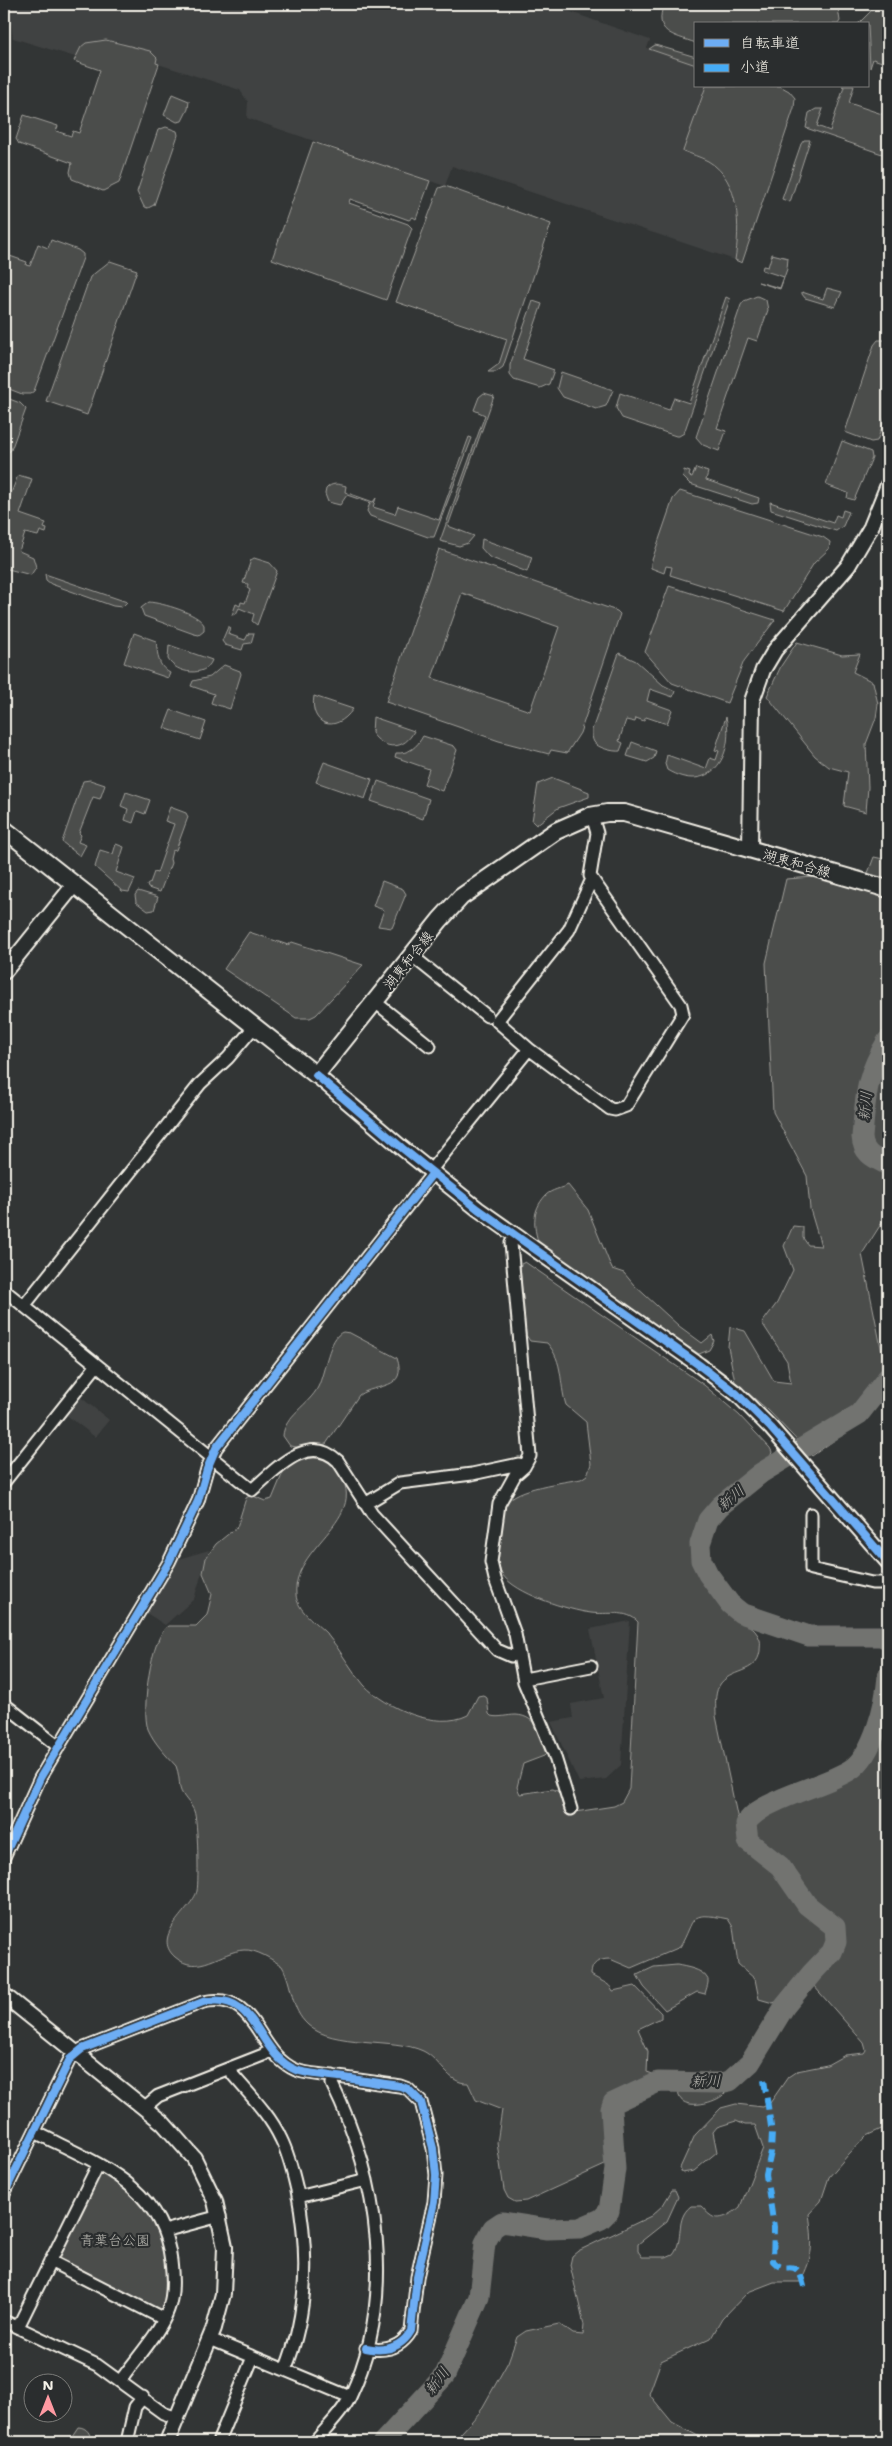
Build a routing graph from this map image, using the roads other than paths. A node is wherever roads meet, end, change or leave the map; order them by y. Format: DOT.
graph roads {
  1 [pos="888,485"];
  2 [pos="592,816"];
  3 [pos="4,829"];
  4 [pos="750,850"];
  5 [pos="592,879"];
  6 [pos="74,885"];
  7 [pos="888,889"];
  8 [pos="411,955"];
  9 [pos="4,972"];
  10 [pos="374,1001"];
  11 [pos="487,1016"];
  12 [pos="254,1027"];
  13 [pos="430,1046"];
  14 [pos="528,1049"];
  15 [pos="316,1075"];
  16 [pos="432,1172"];
  17 [pos="516,1236"];
  18 [pos="4,1290"];
  19 [pos="24,1306"];
  20 [pos="97,1365"];
  21 [pos="211,1457"];
  22 [pos="522,1468"];
  23 [pos="4,1482"];
  24 [pos="365,1504"];
  25 [pos="808,1521"];
  26 [pos="888,1562"];
  27 [pos="888,1583"];
  28 [pos="520,1654"];
  29 [pos="591,1666"];
  30 [pos="524,1679"];
  31 [pos="4,1704"];
  32 [pos="59,1747"];
  33 [pos="571,1809"];
  34 [pos="4,1857"];
  35 [pos="4,1995"];
  36 [pos="271,2050"];
  37 [pos="77,2053"];
  38 [pos="230,2068"];
  39 [pos="333,2076"];
  40 [pos="144,2108"];
  41 [pos="35,2132"];
  42 [pos="98,2164"];
  43 [pos="366,2180"];
  44 [pos="4,2194"];
  45 [pos="298,2197"];
  46 [pos="220,2216"];
  47 [pos="164,2230"];
  48 [pos="50,2261"];
  49 [pos="164,2319"];
  50 [pos="4,2321"];
  51 [pos="18,2327"];
  52 [pos="210,2339"];
  53 [pos="366,2348"];
  54 [pos="253,2357"];
  55 [pos="285,2370"];
  56 [pos="121,2380"];
  57 [pos="143,2397"];
  58 [pos="350,2397"];
  59 [pos="177,2418"];
  60 [pos="126,2442"];
  61 [pos="167,2442"];
  62 [pos="218,2442"];
  63 [pos="315,2442"];
  1 -- 4 [label="street"];
  2 -- 4 [label="main road, 湖東和合線"];
  2 -- 5 [label="street"];
  2 -- 8 [label="main road, 湖東和合線"];
  3 -- 6 [label="main road"];
  4 -- 7 [label="main road, 湖東和合線"];
  5 -- 14 [label="street"];
  5 -- 14 [label="street"];
  6 -- 9 [label="street"];
  6 -- 12 [label="main road"];
  8 -- 10 [label="main road, 湖東和合線"];
  8 -- 11 [label="street"];
  10 -- 13 [label="street"];
  10 -- 15 [label="main road, 湖東和合線"];
  12 -- 15 [label="main road"];
  12 -- 19 [label="street"];
  14 -- 16 [label="street"];
  15 -- 16 [label="street"];
  16 -- 17 [label="street"];
  16 -- 21 [label="street"];
  17 -- 22 [label="street"];
  17 -- 26 [label="street"];
  18 -- 19 [label="street"];
  19 -- 20 [label="street"];
  20 -- 21 [label="street"];
  20 -- 23 [label="street"];
  21 -- 24 [label="street"];
  21 -- 32 [label="street"];
  22 -- 24 [label="street"];
  22 -- 28 [label="street"];
  24 -- 28 [label="street"];
  25 -- 27 [label="street"];
  28 -- 30 [label="street"];
  29 -- 30 [label="street"];
  30 -- 33 [label="street"];
  31 -- 32 [label="street"];
  32 -- 34 [label="street"];
  35 -- 37 [label="street"];
  36 -- 37 [label="street"];
  36 -- 38 [label="street"];
  36 -- 39 [label="street"];
  37 -- 40 [label="street"];
  37 -- 41 [label="street"];
  38 -- 40 [label="street"];
  38 -- 45 [label="street"];
  39 -- 43 [label="street"];
  39 -- 53 [label="street"];
  40 -- 46 [label="street"];
  41 -- 42 [label="street"];
  41 -- 44 [label="street"];
  42 -- 47 [label="street"];
  42 -- 48 [label="street"];
  43 -- 45 [label="street"];
  43 -- 53 [label="street"];
  45 -- 55 [label="street"];
  46 -- 47 [label="street"];
  46 -- 52 [label="street"];
  47 -- 49 [label="street"];
  48 -- 49 [label="street"];
  48 -- 51 [label="street"];
  49 -- 56 [label="street"];
  50 -- 51 [label="street"];
  51 -- 56 [label="street"];
  52 -- 54 [label="street"];
  52 -- 59 [label="street"];
  53 -- 58 [label="street"];
  54 -- 55 [label="street"];
  54 -- 62 [label="street"];
  55 -- 58 [label="street"];
  56 -- 57 [label="street"];
  57 -- 59 [label="street"];
  57 -- 60 [label="street"];
  58 -- 63 [label="street"];
  59 -- 61 [label="street"];
}
